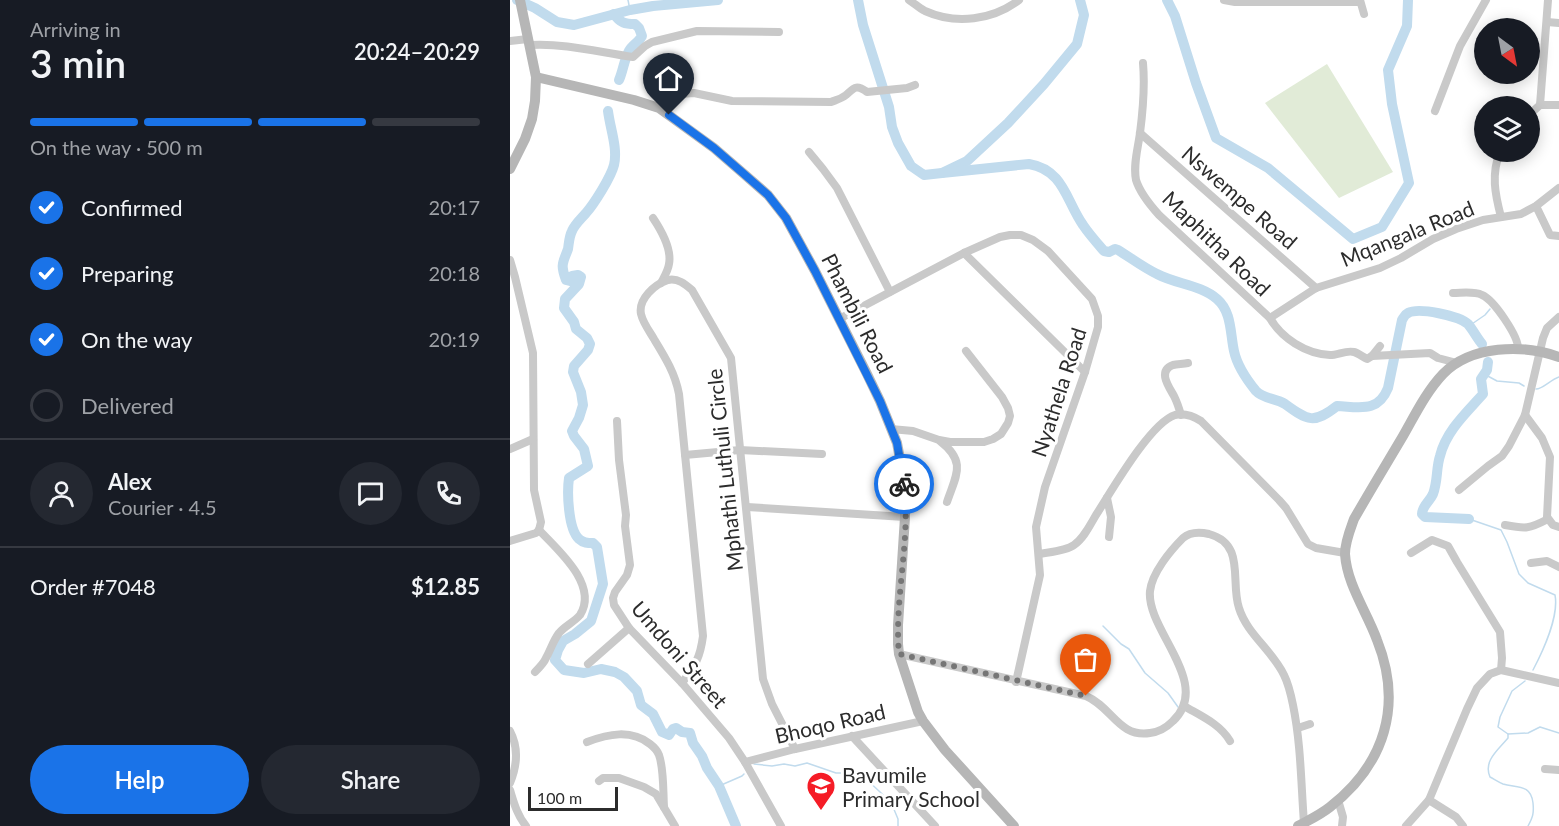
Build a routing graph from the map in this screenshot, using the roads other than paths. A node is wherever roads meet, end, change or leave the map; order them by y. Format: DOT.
graph roads {
  1 [pos="520,0"];
  2 [pos="909,0"];
  3 [pos="1019,0"];
  4 [pos="1224,0"];
  5 [pos="1485,0"];
  6 [pos="1548,0"];
  7 [pos="1298,1"];
  8 [pos="1360,1"];
  9 [pos="1364,14"];
  10 [pos="1547,22"];
  11 [pos="1559,23"];
  12 [pos="779,32"];
  13 [pos="528,39"];
  14 [pos="510,41"];
  15 [pos="1143,63"];
  16 [pos="536,77"];
  17 [pos="915,85"];
  18 [pos="1540,105"];
  19 [pos="1559,105"];
  20 [pos="659,108"];
  21 [pos="1435,111"];
  22 [pos="1140,133"];
  23 [pos="808,152"];
  24 [pos="1497,162"];
  25 [pos="510,169"];
  26 [pos="1559,188"];
  27 [pos="1536,206"];
  28 [pos="1501,217"];
  29 [pos="653,218"];
  30 [pos="1559,236"];
  31 [pos="964,254"];
  32 [pos="510,260"];
  33 [pos="515,277"];
  34 [pos="661,283"];
  35 [pos="510,288"];
  36 [pos="1316,288"];
  37 [pos="890,292"];
  38 [pos="1453,293"];
  39 [pos="1559,317"];
  40 [pos="1270,318"];
  41 [pos="839,319"];
  42 [pos="1380,346"];
  43 [pos="1518,349"];
  44 [pos="966,351"];
  45 [pos="1539,351"];
  46 [pos="1372,357"];
  47 [pos="1559,357"];
  48 [pos="1188,363"];
  49 [pos="1457,363"];
  50 [pos="1085,372"];
  51 [pos="1181,415"];
  52 [pos="1524,415"];
  53 [pos="617,421"];
  54 [pos="891,429"];
  55 [pos="533,439"];
  56 [pos="939,441"];
  57 [pos="510,449"];
  58 [pos="740,450"];
  59 [pos="822,454"];
  60 [pos="685,455"];
  61 [pos="1459,490"];
  62 [pos="1107,498"];
  63 [pos="947,502"];
  64 [pos="747,507"];
  65 [pos="905,517"];
  66 [pos="1548,519"];
  67 [pos="1506,525"];
  68 [pos="1559,526"];
  69 [pos="539,530"];
  70 [pos="1108,537"];
  71 [pos="510,541"];
  72 [pos="1345,553"];
  73 [pos="1411,553"];
  74 [pos="1039,554"];
  75 [pos="1531,562"];
  76 [pos="1559,567"];
  77 [pos="629,628"];
  78 [pos="899,654"];
  79 [pos="588,664"];
  80 [pos="1501,670"];
  81 [pos="535,672"];
  82 [pos="1016,682"];
  83 [pos="1559,682"];
  84 [pos="682,683"];
  85 [pos="1184,706"];
  86 [pos="923,721"];
  87 [pos="1310,724"];
  88 [pos="1298,728"];
  89 [pos="510,731"];
  90 [pos="852,736"];
  91 [pos="1230,741"];
  92 [pos="587,742"];
  93 [pos="795,749"];
  94 [pos="513,755"];
  95 [pos="745,762"];
  96 [pos="1545,769"];
  97 [pos="1559,770"];
  98 [pos="599,781"];
  99 [pos="510,783"];
  100 [pos="510,790"];
  101 [pos="1338,800"];
  102 [pos="1429,800"];
  103 [pos="664,807"];
  104 [pos="1301,825"];
  105 [pos="526,826"];
  106 [pos="675,826"];
  107 [pos="781,826"];
  108 [pos="935,826"];
  109 [pos="1014,826"];
  110 [pos="1342,826"];
  111 [pos="1406,826"];
  112 [pos="1463,826"];
  1 -- 13 [label="street"];
  2 -- 3 [label="street"];
  4 -- 7 [label="street"];
  5 -- 21 [label="street"];
  6 -- 10 [label="street"];
  7 -- 8 [label="street"];
  8 -- 9 [label="street"];
  10 -- 11 [label="street"];
  10 -- 18 [label="street"];
  12 -- 13 [label="street"];
  13 -- 14 [label="street"];
  13 -- 16 [label="street"];
  15 -- 22 [label="street, Maphitha Road"];
  16 -- 20 [label="street, Phambili Road"];
  16 -- 25 [label="street"];
  17 -- 20 [label="street"];
  18 -- 19 [label="street"];
  20 -- 41 [label="street, Phambili Road"];
  22 -- 36 [label="street, Nswempe Road"];
  22 -- 40 [label="street, Maphitha Road"];
  23 -- 37 [label="street"];
  24 -- 28 [label="street"];
  26 -- 27 [label="street, Mqangala Road"];
  27 -- 28 [label="street, Mqangala Road"];
  27 -- 30 [label="street"];
  28 -- 36 [label="street, Mqangala Road"];
  29 -- 34 [label="street"];
  31 -- 37 [label="street, Nyathela Road"];
  31 -- 50 [label="street"];
  31 -- 50 [label="street, Nyathela Road"];
  32 -- 33 [label="street"];
  33 -- 35 [label="street"];
  33 -- 55 [label="street"];
  34 -- 58 [label="street, Mphathi Luthuli Circle"];
  34 -- 60 [label="street, Mphathi Luthuli Circle"];
  36 -- 40 [label="street, Mqangala Road"];
  37 -- 41 [label="street, Nyathela Road"];
  38 -- 43 [label="street"];
  39 -- 45 [label="street"];
  40 -- 46 [label="street, Maphitha Road"];
  41 -- 54 [label="street, Phambili Road"];
  42 -- 46 [label="street"];
  43 -- 45 [label="street"];
  43 -- 49 [label="street"];
  44 -- 56 [label="street"];
  45 -- 47 [label="street"];
  45 -- 52 [label="street"];
  46 -- 49 [label="street, Maphitha Road"];
  48 -- 51 [label="street"];
  49 -- 72 [label="street"];
  50 -- 74 [label="street, Nyathela Road"];
  51 -- 62 [label="street"];
  51 -- 72 [label="street"];
  52 -- 61 [label="street"];
  52 -- 66 [label="street"];
  53 -- 77 [label="street, Umdoni Street"];
  54 -- 56 [label="street"];
  54 -- 65 [label="street, Phambili Road"];
  55 -- 57 [label="street"];
  55 -- 69 [label="street"];
  56 -- 63 [label="street"];
  58 -- 59 [label="street"];
  58 -- 60 [label="street"];
  58 -- 64 [label="street, Mphathi Luthuli Circle"];
  60 -- 84 [label="street, Mphathi Luthuli Circle"];
  62 -- 70 [label="street"];
  62 -- 74 [label="street"];
  64 -- 65 [label="street"];
  64 -- 93 [label="street, Mphathi Luthuli Circle"];
  65 -- 78 [label="street, Phambili Road"];
  66 -- 67 [label="street"];
  66 -- 68 [label="street"];
  69 -- 71 [label="street"];
  69 -- 81 [label="street"];
  72 -- 101 [label="street"];
  73 -- 80 [label="street"];
  74 -- 82 [label="street, Nyathela Road"];
  75 -- 76 [label="street"];
  77 -- 79 [label="street"];
  77 -- 84 [label="street, Umdoni Street"];
  78 -- 82 [label="street"];
  78 -- 86 [label="street, Phambili Road"];
  80 -- 83 [label="street"];
  80 -- 102 [label="street"];
  82 -- 85 [label="street"];
  84 -- 95 [label="street, Umdoni Street"];
  85 -- 88 [label="street"];
  85 -- 91 [label="street"];
  86 -- 90 [label="street, Bhoqo Road"];
  86 -- 109 [label="street, Phambili Road"];
  87 -- 88 [label="street"];
  88 -- 104 [label="street"];
  89 -- 94 [label="street"];
  90 -- 93 [label="street, Bhoqo Road"];
  90 -- 108 [label="street"];
  92 -- 103 [label="street"];
  93 -- 95 [label="street, Bhoqo Road"];
  94 -- 99 [label="street"];
  95 -- 107 [label="street, Umdoni Street"];
  96 -- 97 [label="street"];
  98 -- 103 [label="street"];
  100 -- 105 [label="street"];
  101 -- 104 [label="street"];
  101 -- 110 [label="street"];
  102 -- 111 [label="street"];
  102 -- 112 [label="street"];
  103 -- 106 [label="street"];
}
